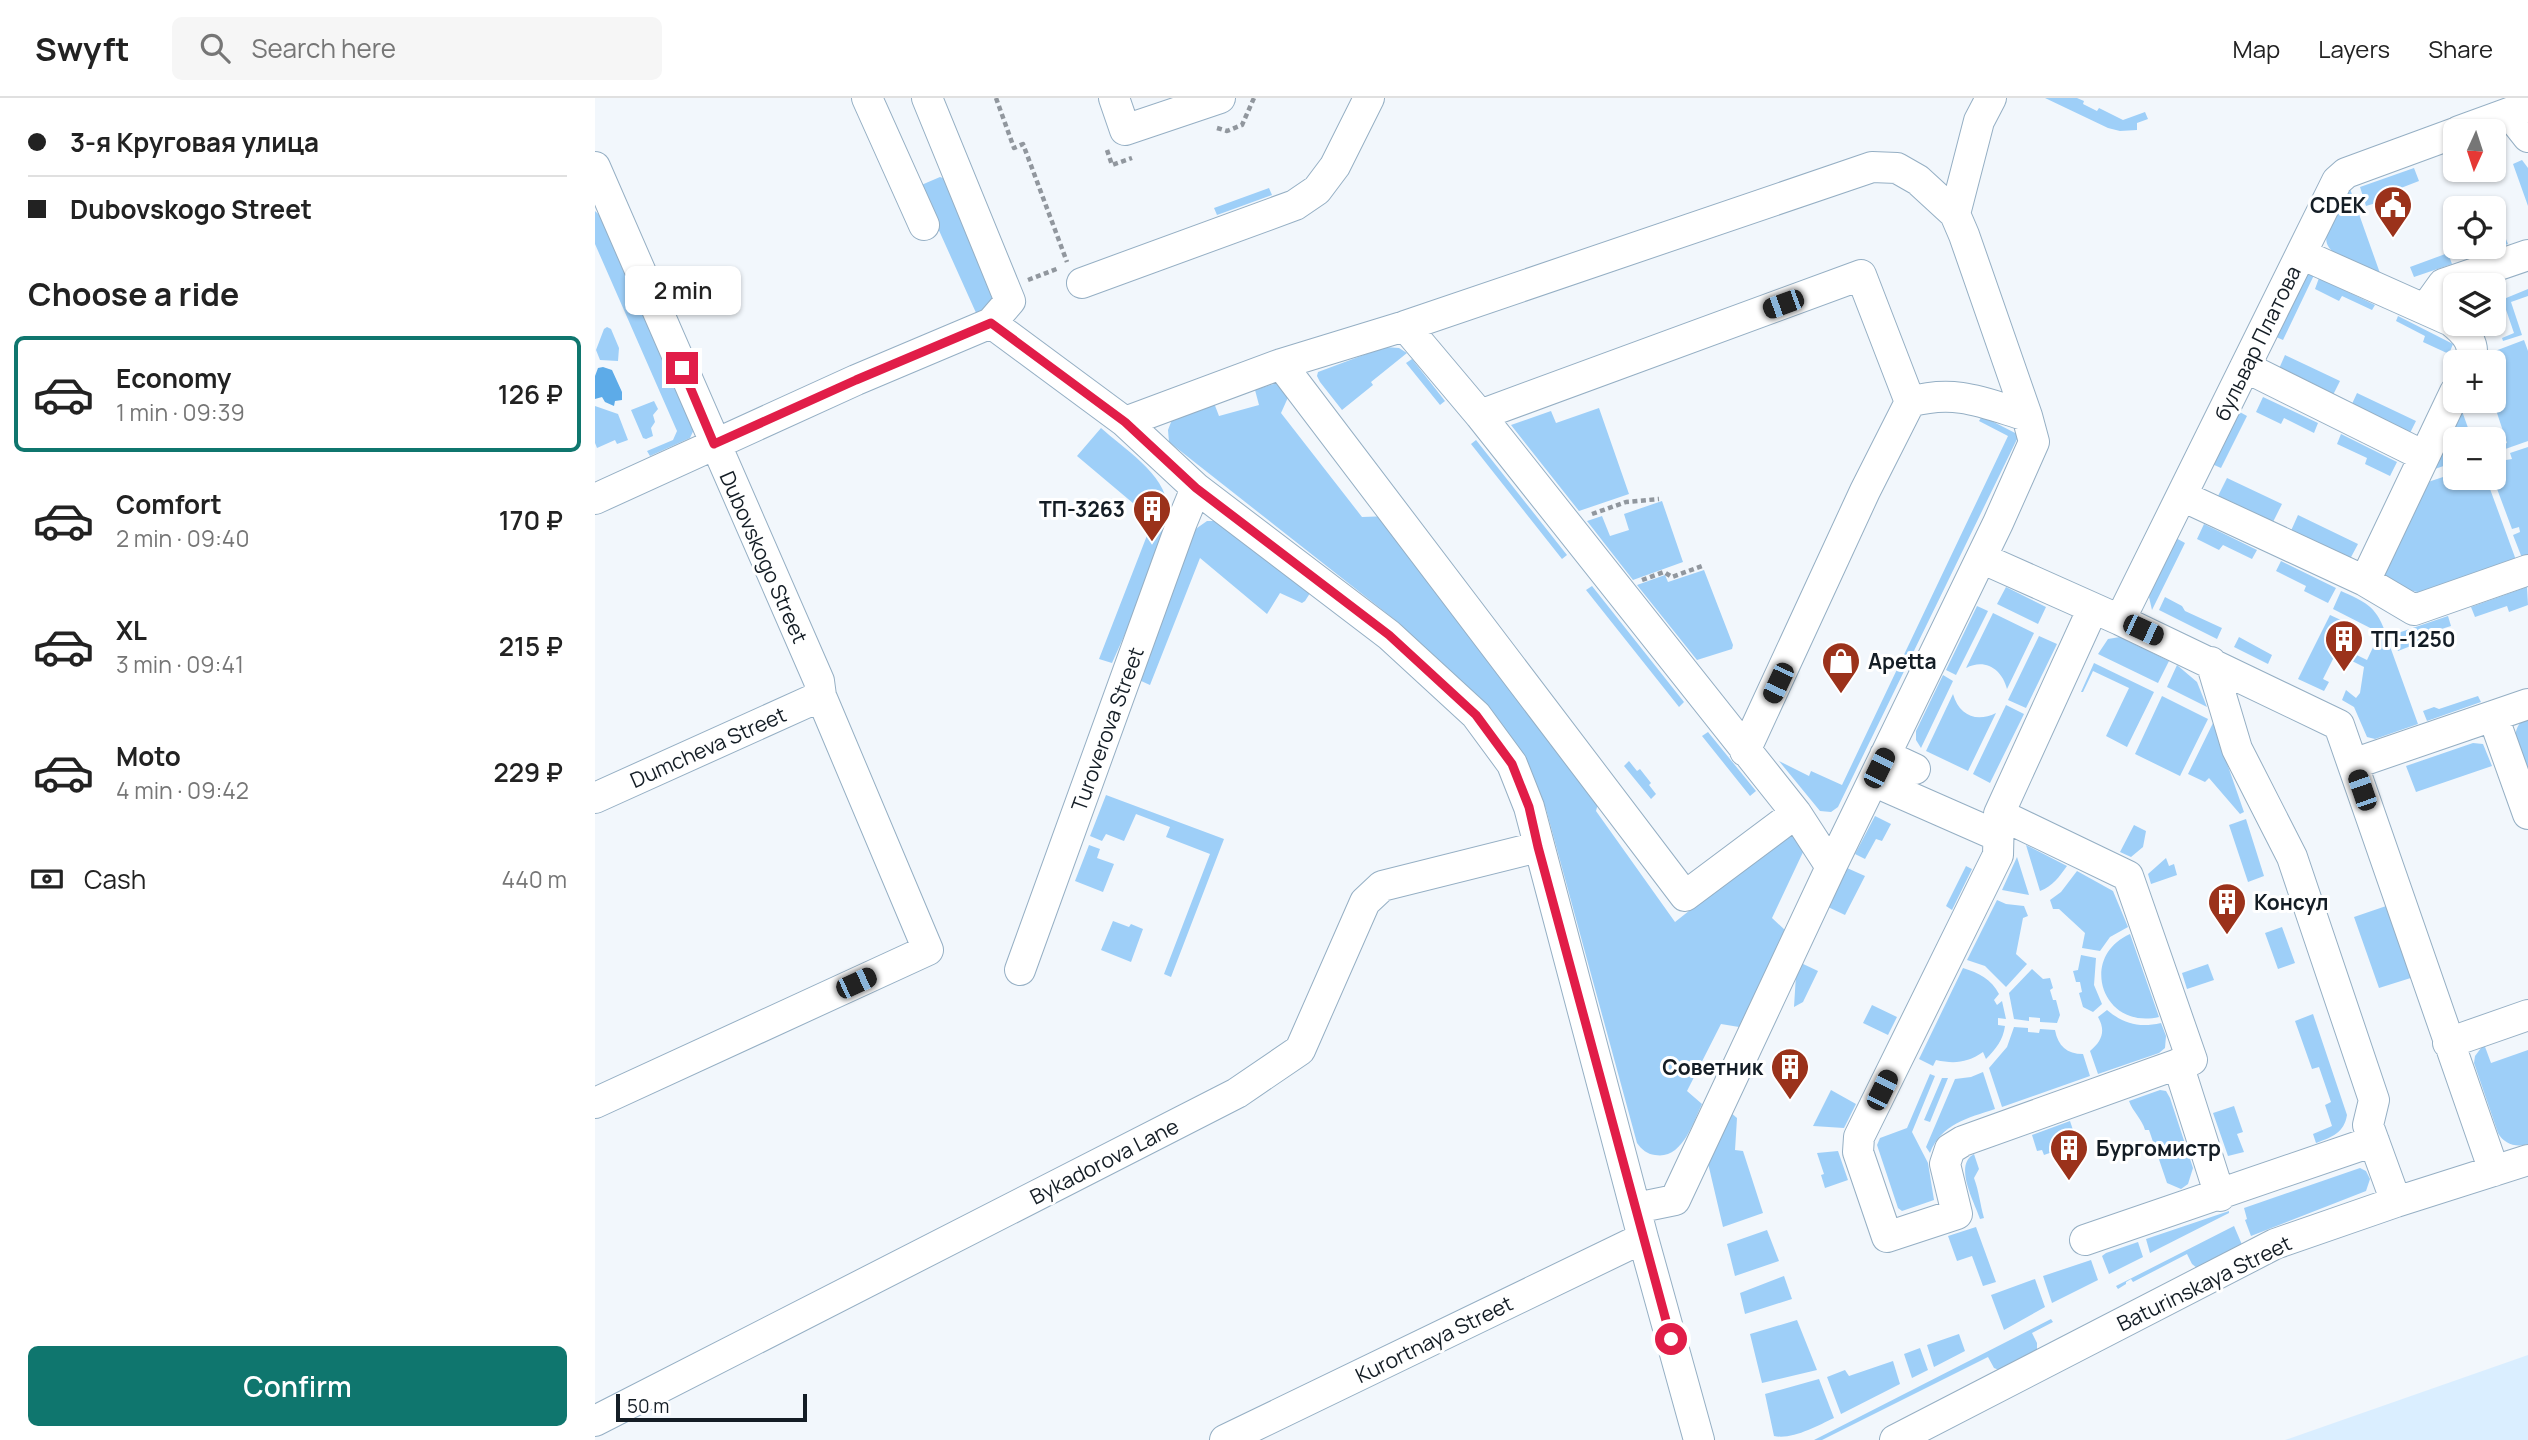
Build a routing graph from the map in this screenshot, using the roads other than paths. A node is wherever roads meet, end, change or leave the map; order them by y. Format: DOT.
graph roads {
  1 [pos="867,98"];
  2 [pos="927,98"];
  3 [pos="1114,98"];
  4 [pos="1220,98"];
  5 [pos="1369,98"];
  6 [pos="1991,98"];
  7 [pos="2519,109"];
  8 [pos="2492,119"];
  9 [pos="2443,137"];
  10 [pos="2528,137"];
  11 [pos="599,184"];
  12 [pos="1955,214"];
  13 [pos="924,225"];
  14 [pos="2301,254"];
  15 [pos="2528,255"];
  16 [pos="1075,274"];
  17 [pos="2425,309"];
  18 [pos="991,323"];
  19 [pos="1405,326"];
  20 [pos="2472,350"];
  21 [pos="1282,363"];
  22 [pos="2245,367"];
  23 [pos="1910,402"];
  24 [pos="2445,413"];
  25 [pos="1480,415"];
  26 [pos="2027,416"];
  27 [pos="1125,422"];
  28 [pos="714,444"];
  29 [pos="2424,456"];
  30 [pos="1196,488"];
  31 [pos="2182,496"];
  32 [pos="595,499"];
  33 [pos="1980,558"];
  34 [pos="2528,570"];
  35 [pos="2365,581"];
  36 [pos="2093,608"];
  37 [pos="2120,620"];
  38 [pos="2211,662"];
  39 [pos="821,696"];
  40 [pos="2528,704"];
  41 [pos="2493,716"];
  42 [pos="1745,751"];
  43 [pos="2353,764"];
  44 [pos="1879,768"];
  45 [pos="1915,769"];
  46 [pos="595,798"];
  47 [pos="1796,813"];
  48 [pos="2528,814"];
  49 [pos="1998,825"];
  50 [pos="1538,847"];
  51 [pos="1831,867"];
  52 [pos="1020,970"];
  53 [pos="2528,1015"];
  54 [pos="2448,1043"];
  55 [pos="2178,1064"];
  56 [pos="595,1103"];
  57 [pos="2374,1141"];
  58 [pos="2528,1160"];
  59 [pos="2494,1171"];
  60 [pos="2220,1196"];
  61 [pos="2396,1202"];
  62 [pos="1636,1208"];
  63 [pos="1643,1238"];
  64 [pos="2085,1240"];
  65 [pos="595,1421"];
  66 [pos="1225,1440"];
  67 [pos="1699,1440"];
  68 [pos="1895,1440"];
  1 -- 13 [label="street"];
  2 -- 18 [label="street"];
  3 -- 4 [label="street"];
  5 -- 16 [label="street"];
  6 -- 12 [label="street"];
  7 -- 8 [label="street, бульвар Платова"];
  7 -- 10 [label="street"];
  9 -- 14 [label="street, бульвар Платова"];
  11 -- 28 [label="street, Dubovskogo Street"];
  12 -- 19 [label="street"];
  12 -- 26 [label="street"];
  14 -- 17 [label="street"];
  14 -- 22 [label="street, бульвар Платова"];
  15 -- 17 [label="street"];
  17 -- 20 [label="street"];
  18 -- 27 [label="street"];
  18 -- 28 [label="street"];
  19 -- 21 [label="street"];
  19 -- 25 [label="street"];
  21 -- 27 [label="street"];
  21 -- 47 [label="street"];
  22 -- 29 [label="street"];
  22 -- 31 [label="street, бульвар Платова"];
  23 -- 25 [label="street"];
  23 -- 26 [label="street"];
  23 -- 42 [label="street"];
  24 -- 29 [label="street"];
  25 -- 42 [label="street"];
  26 -- 33 [label="street"];
  27 -- 30 [label="street"];
  28 -- 32 [label="street"];
  28 -- 39 [label="street, Dubovskogo Street"];
  29 -- 35 [label="street"];
  30 -- 50 [label="street"];
  30 -- 52 [label="street, Turoverova Street"];
  31 -- 35 [label="street"];
  31 -- 37 [label="street, бульвар Платова"];
  33 -- 36 [label="street"];
  33 -- 44 [label="street"];
  34 -- 35 [label="street"];
  36 -- 37 [label="street"];
  36 -- 49 [label="street"];
  37 -- 38 [label="street"];
  38 -- 43 [label="street"];
  38 -- 57 [label="street"];
  39 -- 46 [label="street, Dumcheva Street"];
  39 -- 56 [label="street, Dubovskogo Street"];
  40 -- 41 [label="street"];
  41 -- 43 [label="street"];
  41 -- 48 [label="street"];
  42 -- 47 [label="street"];
  43 -- 54 [label="street"];
  44 -- 45 [label="street"];
  44 -- 49 [label="street"];
  44 -- 51 [label="street"];
  47 -- 51 [label="street"];
  49 -- 55 [label="street"];
  49 -- 55 [label="street"];
  50 -- 62 [label="street"];
  50 -- 65 [label="street, Bykadorova Lane"];
  51 -- 62 [label="street"];
  53 -- 54 [label="street"];
  54 -- 59 [label="street"];
  55 -- 60 [label="street"];
  57 -- 60 [label="street"];
  57 -- 61 [label="street"];
  58 -- 59 [label="street, Baturinskaya Street"];
  59 -- 61 [label="street, Baturinskaya Street"];
  60 -- 64 [label="street"];
  61 -- 68 [label="street, Baturinskaya Street"];
  62 -- 63 [label="street"];
  63 -- 66 [label="street, Kurortnaya Street"];
  63 -- 67 [label="street"];
}
